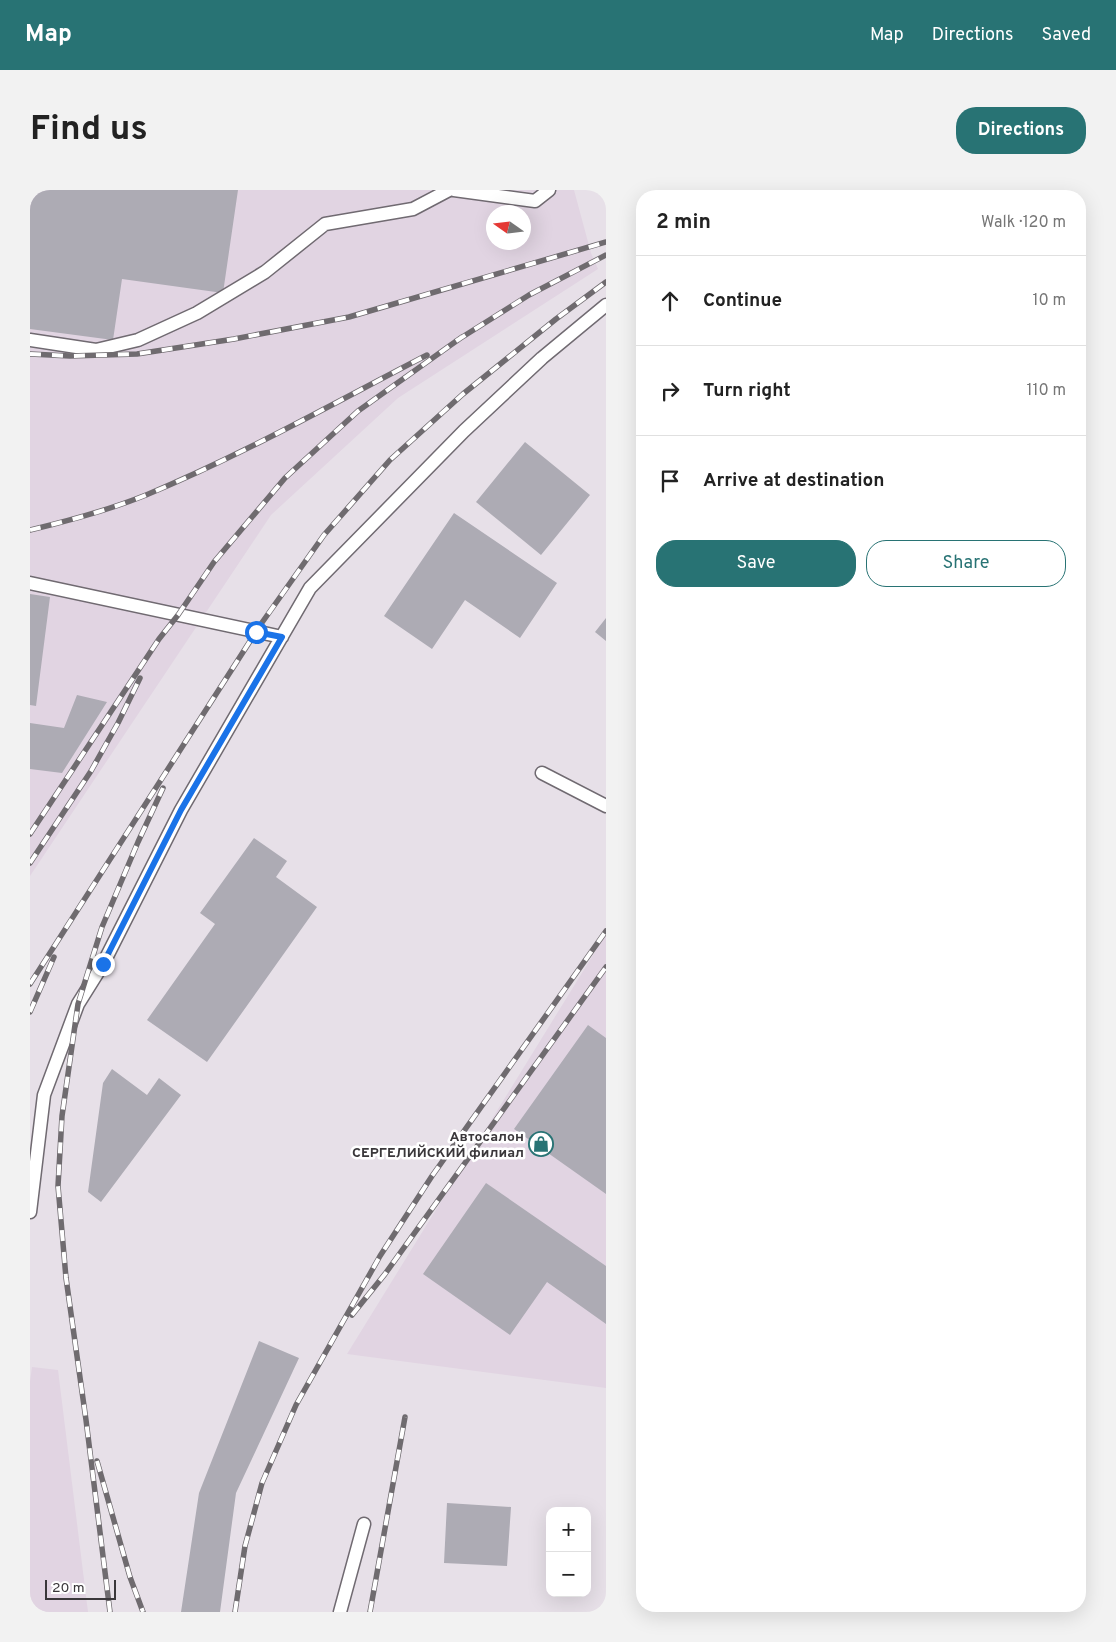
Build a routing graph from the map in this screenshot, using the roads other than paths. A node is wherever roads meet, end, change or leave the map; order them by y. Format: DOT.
graph roads {
  1 [pos="449,190"];
  2 [pos="454,190"];
  3 [pos="549,190"];
  4 [pos="606,305"];
  5 [pos="30,340"];
  6 [pos="30,583"];
  7 [pos="282,637"];
  8 [pos="542,773"];
  9 [pos="606,806"];
  10 [pos="30,1212"];
  11 [pos="364,1524"];
  12 [pos="340,1612"];
  1 -- 5 [label="lane"];
  2 -- 3 [label="lane"];
  4 -- 7 [label="lane"];
  6 -- 7 [label="lane"];
  7 -- 10 [label="lane"];
  8 -- 9 [label="lane"];
  11 -- 12 [label="lane"];
}
